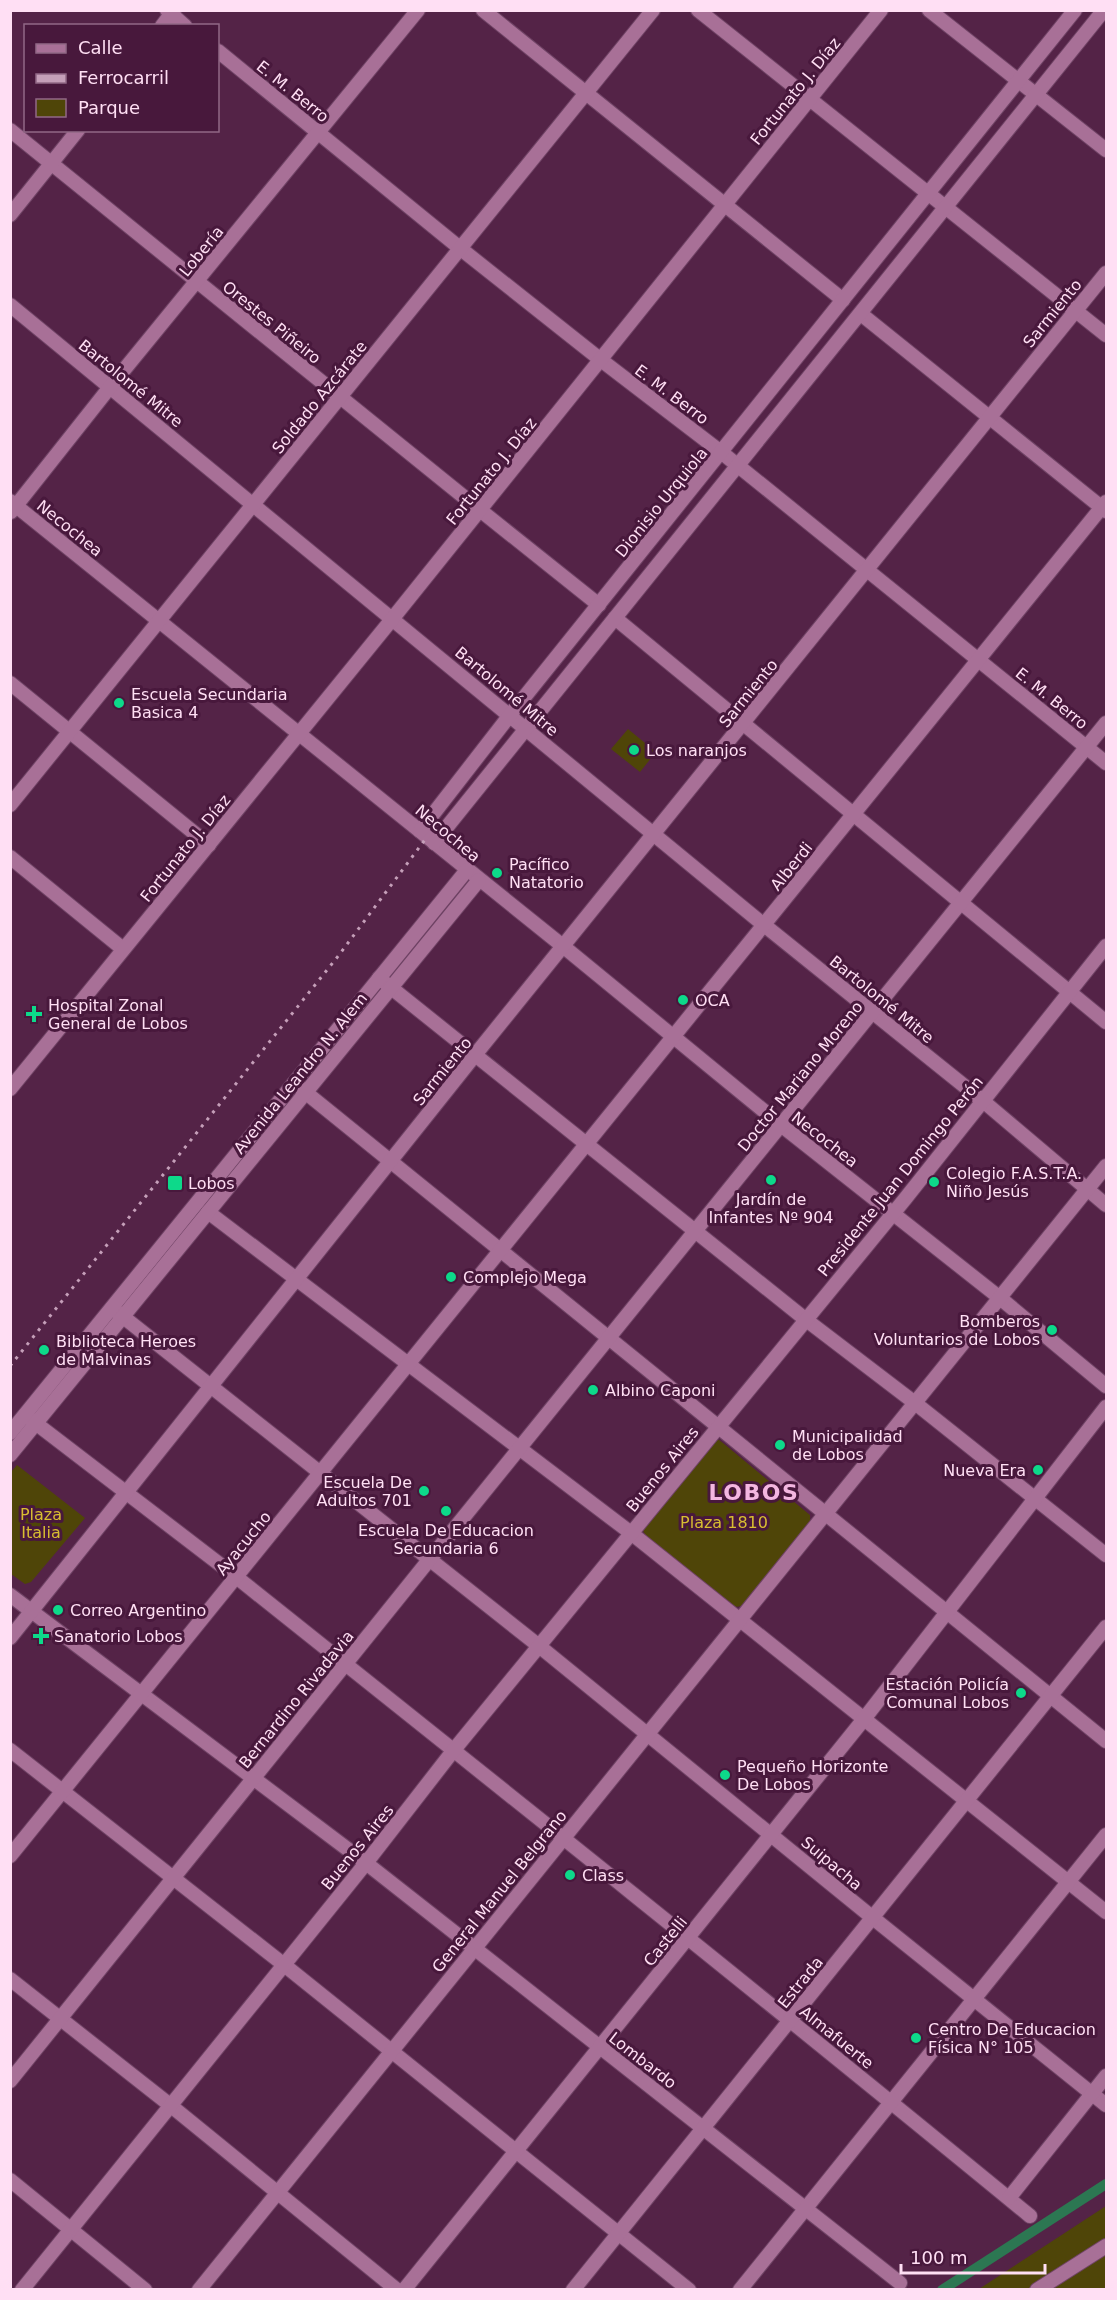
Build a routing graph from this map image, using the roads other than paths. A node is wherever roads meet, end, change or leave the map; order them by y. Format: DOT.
graph roads {
  1 [pos="418,10"];
  2 [pos="483,10"];
  3 [pos="653,10"];
  4 [pos="698,10"];
  5 [pos="881,10"];
  6 [pos="929,10"];
  7 [pos="1075,10"];
  8 [pos="1104,10"];
  9 [pos="171,12"];
  10 [pos="183,24"];
  11 [pos="219,52"];
  12 [pos="1018,81"];
  13 [pos="1036,94"];
  14 [pos="587,95"];
  15 [pos="809,100"];
  16 [pos="10,130"];
  17 [pos="76,132"];
  18 [pos="319,132"];
  19 [pos="1107,150"];
  20 [pos="51,164"];
  21 [pos="927,193"];
  22 [pos="724,205"];
  23 [pos="946,208"];
  24 [pos="10,215"];
  25 [pos="461,249"];
  26 [pos="1107,273"];
  27 [pos="197,282"];
  28 [pos="843,300"];
  29 [pos="10,305"];
  30 [pos="1075,310"];
  31 [pos="861,314"];
  32 [pos="1107,335"];
  33 [pos="601,360"];
  34 [pos="110,387"];
  35 [pos="340,398"];
  36 [pos="988,417"];
  37 [pos="722,452"];
  38 [pos="738,466"];
  39 [pos="253,503"];
  40 [pos="12,506"];
  41 [pos="1105,507"];
  42 [pos="480,510"];
  43 [pos="867,569"];
  44 [pos="599,604"];
  45 [pos="393,618"];
  46 [pos="615,618"];
  47 [pos="158,621"];
  48 [pos="980,660"];
  49 [pos="10,683"];
  50 [pos="510,715"];
  51 [pos="745,723"];
  52 [pos="1107,723"];
  53 [pos="526,729"];
  54 [pos="70,731"];
  55 [pos="299,734"];
  56 [pos="1087,747"];
  57 [pos="1107,764"];
  58 [pos="10,805"];
  59 [pos="854,815"];
  60 [pos="420,831"];
  61 [pos="654,833"];
  62 [pos="434,843"];
  63 [pos="210,845"];
  64 [pos="10,857"];
  65 [pos="467,870"];
  66 [pos="479,880"];
  67 [pos="962,905"];
  68 [pos="764,925"];
  69 [pos="1107,946"];
  70 [pos="564,947"];
  71 [pos="123,949"];
  72 [pos="379,978"];
  73 [pos="391,988"];
  74 [pos="1069,993"];
  75 [pos="873,1012"];
  76 [pos="1107,1023"];
  77 [pos="673,1037"];
  78 [pos="475,1055"];
  79 [pos="294,1083"];
  80 [pos="10,1089"];
  81 [pos="306,1092"];
  82 [pos="983,1101"];
  83 [pos="781,1125"];
  84 [pos="586,1144"];
  85 [pos="392,1161"];
  86 [pos="1107,1166"];
  87 [pos="220,1174"];
  88 [pos="232,1184"];
  89 [pos="1088,1190"];
  90 [pos="1107,1205"];
  91 [pos="208,1212"];
  92 [pos="893,1214"];
  93 [pos="176,1229"];
  94 [pos="696,1231"];
  95 [pos="187,1238"];
  96 [pos="500,1250"];
  97 [pos="297,1280"];
  98 [pos="1000,1299"];
  99 [pos="117,1312"];
  100 [pos="806,1319"];
  101 [pos="609,1338"];
  102 [pos="408,1364"];
  103 [pos="1107,1386"];
  104 [pos="211,1388"];
  105 [pos="915,1402"];
  106 [pos="1107,1407"];
  107 [pos="30,1419"];
  108 [pos="718,1426"];
  109 [pos="10,1433"];
  110 [pos="520,1450"];
  111 [pos="10,1455"];
  112 [pos="321,1473"];
  113 [pos="126,1491"];
  114 [pos="1035,1499"];
  115 [pos="824,1513"];
  116 [pos="631,1533"];
  117 [pos="1107,1555"];
  118 [pos="429,1560"];
  119 [pos="236,1577"];
  120 [pos="10,1595"];
  121 [pos="32,1611"];
  122 [pos="949,1612"];
  123 [pos="738,1619"];
  124 [pos="1107,1627"];
  125 [pos="10,1638"];
  126 [pos="539,1646"];
  127 [pos="344,1665"];
  128 [pos="141,1695"];
  129 [pos="1052,1696"];
  130 [pos="864,1719"];
  131 [pos="647,1734"];
  132 [pos="1107,1741"];
  133 [pos="10,1750"];
  134 [pos="453,1751"];
  135 [pos="253,1778"];
  136 [pos="63,1791"];
  137 [pos="966,1801"];
  138 [pos="771,1835"];
  139 [pos="1107,1835"];
  140 [pos="564,1838"];
  141 [pos="10,1856"];
  142 [pos="366,1863"];
  143 [pos="172,1879"];
  144 [pos="1069,1883"];
  145 [pos="1107,1912"];
  146 [pos="873,1918"];
  147 [pos="688,1938"];
  148 [pos="475,1948"];
  149 [pos="283,1964"];
  150 [pos="10,1980"];
  151 [pos="975,1999"];
  152 [pos="60,2019"];
  153 [pos="790,2020"];
  154 [pos="601,2047"];
  155 [pos="391,2050"];
  156 [pos="1107,2076"];
  157 [pos="10,2081"];
  158 [pos="1092,2094"];
  159 [pos="891,2102"];
  160 [pos="170,2105"];
  161 [pos="1107,2105"];
  162 [pos="703,2128"];
  163 [pos="516,2152"];
  164 [pos="10,2180"];
  165 [pos="277,2192"];
  166 [pos="1009,2198"];
  167 [pos="806,2208"];
  168 [pos="1030,2216"];
  169 [pos="71,2228"];
  170 [pos="618,2234"];
  171 [pos="1107,2246"];
  172 [pos="900,2283"];
  173 [pos="22,2289"];
  174 [pos="145,2289"];
  175 [pos="199,2289"];
  176 [pos="397,2289"];
  177 [pos="404,2289"];
  178 [pos="573,2289"];
  179 [pos="689,2289"];
  180 [pos="740,2289"];
  181 [pos="1037,2289"];
  1 -- 18 [label="street, Lobería"];
  2 -- 14 [label="street"];
  3 -- 14 [label="street, Soldado Azcárate"];
  4 -- 15 [label="street"];
  5 -- 15 [label="street, Fortunato J. Díaz"];
  6 -- 12 [label="street"];
  7 -- 12 [label="street, Dionisio Urquiola"];
  8 -- 13 [label="street"];
  9 -- 10 [label="street"];
  11 -- 18 [label="street, E. M. Berro"];
  12 -- 13 [label="street"];
  12 -- 21 [label="street, Dionisio Urquiola"];
  13 -- 19 [label="street"];
  13 -- 23 [label="street"];
  14 -- 22 [label="street"];
  14 -- 25 [label="street, Soldado Azcárate"];
  15 -- 21 [label="street"];
  15 -- 22 [label="street, Fortunato J. Díaz"];
  16 -- 20 [label="street, Orestes Piñeiro"];
  17 -- 20 [label="street"];
  18 -- 25 [label="street, E. M. Berro"];
  18 -- 27 [label="street, Lobería"];
  20 -- 24 [label="street"];
  20 -- 27 [label="street, Orestes Piñeiro"];
  21 -- 23 [label="street"];
  21 -- 28 [label="street, Dionisio Urquiola"];
  22 -- 28 [label="street"];
  22 -- 33 [label="street, Fortunato J. Díaz"];
  23 -- 30 [label="street"];
  23 -- 31 [label="street"];
  25 -- 33 [label="street, E. M. Berro"];
  25 -- 35 [label="street, Soldado Azcárate"];
  26 -- 30 [label="street, Sarmiento"];
  27 -- 34 [label="street, Lobería"];
  27 -- 35 [label="street, Orestes Piñeiro"];
  28 -- 37 [label="street, Dionisio Urquiola"];
  29 -- 34 [label="street, Bartolomé Mitre"];
  30 -- 32 [label="street"];
  30 -- 36 [label="street, Sarmiento"];
  31 -- 36 [label="street"];
  31 -- 38 [label="street"];
  33 -- 37 [label="street, E. M. Berro"];
  33 -- 42 [label="street, Fortunato J. Díaz"];
  34 -- 39 [label="street, Bartolomé Mitre"];
  34 -- 40 [label="street, Lobería"];
  35 -- 39 [label="street, Soldado Azcárate"];
  35 -- 42 [label="street, Orestes Piñeiro"];
  36 -- 41 [label="street"];
  36 -- 43 [label="street, Sarmiento"];
  37 -- 38 [label="street, E. M. Berro"];
  37 -- 44 [label="street, Dionisio Urquiola"];
  38 -- 43 [label="street, E. M. Berro"];
  38 -- 46 [label="street"];
  39 -- 45 [label="street, Bartolomé Mitre"];
  39 -- 47 [label="street, Soldado Azcárate"];
  40 -- 47 [label="street, Necochea"];
  41 -- 48 [label="street, Alberdi"];
  42 -- 44 [label="street, Orestes Piñeiro"];
  42 -- 45 [label="street, Fortunato J. Díaz"];
  43 -- 48 [label="street, E. M. Berro"];
  43 -- 51 [label="street, Sarmiento"];
  44 -- 50 [label="street, Dionisio Urquiola"];
  45 -- 50 [label="street, Bartolomé Mitre"];
  45 -- 55 [label="street, Fortunato J. Díaz"];
  46 -- 51 [label="street"];
  46 -- 53 [label="street"];
  47 -- 54 [label="street, Soldado Azcárate"];
  47 -- 55 [label="street, Necochea"];
  48 -- 56 [label="street, E. M. Berro"];
  48 -- 59 [label="street, Alberdi"];
  49 -- 54 [label="street"];
  50 -- 53 [label="street, Bartolomé Mitre"];
  50 -- 60 [label="street, Dionisio Urquiola"];
  51 -- 59 [label="street"];
  51 -- 61 [label="street, Sarmiento"];
  52 -- 56 [label="street, Doctor Mariano Moreno"];
  53 -- 61 [label="street, Bartolomé Mitre"];
  53 -- 62 [label="street"];
  54 -- 58 [label="street, Soldado Azcárate"];
  54 -- 63 [label="street"];
  55 -- 60 [label="street, Necochea"];
  55 -- 63 [label="street, Fortunato J. Díaz"];
  56 -- 57 [label="street, E. M. Berro"];
  56 -- 67 [label="street, Doctor Mariano Moreno"];
  59 -- 67 [label="street"];
  59 -- 68 [label="street, Alberdi"];
  60 -- 62 [label="street, Necochea"];
  61 -- 68 [label="street, Bartolomé Mitre"];
  61 -- 70 [label="street, Sarmiento"];
  62 -- 65 [label="street, Necochea"];
  63 -- 71 [label="street, Fortunato J. Díaz"];
  64 -- 71 [label="street"];
  65 -- 66 [label="street, Necochea"];
  65 -- 72 [label="street, Avenida Leandro N. Alem"];
  66 -- 70 [label="street, Necochea"];
  66 -- 73 [label="street, Avenida Leandro N. Alem"];
  67 -- 74 [label="street"];
  67 -- 75 [label="street, Doctor Mariano Moreno"];
  68 -- 75 [label="street, Bartolomé Mitre"];
  68 -- 77 [label="street, Alberdi"];
  69 -- 74 [label="street, Presidente Juan Domingo Perón"];
  70 -- 77 [label="street, Necochea"];
  70 -- 78 [label="street, Sarmiento"];
  71 -- 80 [label="street, Fortunato J. Díaz"];
  72 -- 73 [label="street"];
  72 -- 79 [label="street, Avenida Leandro N. Alem"];
  73 -- 78 [label="street"];
  73 -- 81 [label="street, Avenida Leandro N. Alem"];
  74 -- 76 [label="street"];
  74 -- 82 [label="street, Presidente Juan Domingo Perón"];
  75 -- 82 [label="street, Bartolomé Mitre"];
  75 -- 83 [label="street, Doctor Mariano Moreno"];
  77 -- 83 [label="street, Necochea"];
  77 -- 84 [label="street, Alberdi"];
  78 -- 84 [label="street"];
  78 -- 85 [label="street, Sarmiento"];
  79 -- 81 [label="street"];
  79 -- 87 [label="street, Avenida Leandro N. Alem"];
  81 -- 85 [label="street"];
  81 -- 88 [label="street, Avenida Leandro N. Alem"];
  82 -- 89 [label="street, Bartolomé Mitre"];
  82 -- 92 [label="street, Presidente Juan Domingo Perón"];
  83 -- 92 [label="street, Necochea"];
  83 -- 94 [label="street, Doctor Mariano Moreno"];
  84 -- 94 [label="street"];
  84 -- 96 [label="street, Alberdi"];
  85 -- 96 [label="street"];
  85 -- 97 [label="street, Sarmiento"];
  86 -- 89 [label="street, General Manuel Belgrano"];
  87 -- 88 [label="street"];
  87 -- 93 [label="street, Avenida Leandro N. Alem"];
  88 -- 91 [label="street, Avenida Leandro N. Alem"];
  89 -- 90 [label="street, Bartolomé Mitre"];
  89 -- 98 [label="street, General Manuel Belgrano"];
  91 -- 95 [label="street, Avenida Leandro N. Alem"];
  91 -- 97 [label="street"];
  92 -- 98 [label="street, Necochea"];
  92 -- 100 [label="street, Presidente Juan Domingo Perón"];
  93 -- 95 [label="street"];
  93 -- 99 [label="street, Avenida Leandro N. Alem"];
  94 -- 100 [label="street"];
  94 -- 101 [label="street, Doctor Mariano Moreno"];
  95 -- 99 [label="street, Avenida Leandro N. Alem"];
  96 -- 101 [label="street"];
  96 -- 102 [label="street, Ayacucho"];
  97 -- 102 [label="street"];
  97 -- 104 [label="street, Sarmiento"];
  98 -- 103 [label="street, Necochea"];
  98 -- 105 [label="street, General Manuel Belgrano"];
  99 -- 104 [label="street, Suipacha"];
  99 -- 107 [label="street, Avenida Leandro N. Alem"];
  100 -- 105 [label="street"];
  100 -- 108 [label="street, Presidente Juan Domingo Perón"];
  101 -- 108 [label="street"];
  101 -- 110 [label="street, Bernardino Rivadavia"];
  102 -- 110 [label="street"];
  102 -- 112 [label="street, Ayacucho"];
  104 -- 112 [label="street, Suipacha"];
  104 -- 113 [label="street, Sarmiento"];
  105 -- 114 [label="street"];
  105 -- 115 [label="street, General Manuel Belgrano"];
  106 -- 114 [label="street, Castelli"];
  107 -- 109 [label="street, Avenida Leandro N. Alem"];
  107 -- 111 [label="street, Avenida Leandro N. Alem"];
  107 -- 113 [label="street, Almafuerte"];
  108 -- 115 [label="street"];
  108 -- 116 [label="street, Buenos Aires"];
  110 -- 116 [label="street"];
  110 -- 118 [label="street, Bernardino Rivadavia"];
  112 -- 118 [label="street, Suipacha"];
  112 -- 119 [label="street, Ayacucho"];
  113 -- 119 [label="street, Almafuerte"];
  113 -- 121 [label="street, Sarmiento"];
  114 -- 117 [label="street"];
  114 -- 122 [label="street, Castelli"];
  115 -- 122 [label="street"];
  115 -- 123 [label="street, General Manuel Belgrano"];
  116 -- 123 [label="street"];
  116 -- 126 [label="street, Buenos Aires"];
  118 -- 126 [label="street, Suipacha"];
  118 -- 127 [label="street, Bernardino Rivadavia"];
  119 -- 127 [label="street, Almafuerte"];
  119 -- 128 [label="street, Ayacucho"];
  120 -- 121 [label="street, Lombardo"];
  121 -- 125 [label="street, Sarmiento"];
  121 -- 128 [label="street, Lombardo"];
  122 -- 129 [label="street"];
  122 -- 130 [label="street, Castelli"];
  123 -- 130 [label="street"];
  123 -- 131 [label="street, General Manuel Belgrano"];
  124 -- 129 [label="street, Estrada"];
  126 -- 131 [label="street, Suipacha"];
  126 -- 134 [label="street, Buenos Aires"];
  127 -- 134 [label="street, Almafuerte"];
  127 -- 135 [label="street, Bernardino Rivadavia"];
  128 -- 135 [label="street, Lombardo"];
  128 -- 136 [label="street, Ayacucho"];
  129 -- 132 [label="street"];
  129 -- 137 [label="street, Estrada"];
  130 -- 137 [label="street"];
  130 -- 138 [label="street, Castelli"];
  131 -- 138 [label="street, Suipacha"];
  131 -- 140 [label="street, General Manuel Belgrano"];
  133 -- 136 [label="street"];
  134 -- 140 [label="street, Almafuerte"];
  134 -- 142 [label="street, Buenos Aires"];
  135 -- 142 [label="street, Lombardo"];
  135 -- 143 [label="street, Bernardino Rivadavia"];
  136 -- 141 [label="street, Ayacucho"];
  136 -- 143 [label="street"];
  137 -- 144 [label="street"];
  137 -- 146 [label="street, Estrada"];
  138 -- 146 [label="street, Suipacha"];
  138 -- 147 [label="street, Castelli"];
  139 -- 144 [label="street"];
  140 -- 147 [label="street, Almafuerte"];
  140 -- 148 [label="street, General Manuel Belgrano"];
  142 -- 148 [label="street, Lombardo"];
  142 -- 149 [label="street, Buenos Aires"];
  143 -- 149 [label="street"];
  143 -- 152 [label="street, Bernardino Rivadavia"];
  144 -- 145 [label="street"];
  144 -- 151 [label="street"];
  146 -- 151 [label="street, Suipacha"];
  146 -- 153 [label="street, Estrada"];
  147 -- 153 [label="street, Almafuerte"];
  147 -- 154 [label="street, Castelli"];
  148 -- 154 [label="street, Lombardo"];
  148 -- 155 [label="street, General Manuel Belgrano"];
  149 -- 155 [label="street"];
  149 -- 160 [label="street, Buenos Aires"];
  150 -- 152 [label="street"];
  151 -- 158 [label="street, Suipacha"];
  151 -- 159 [label="street"];
  152 -- 157 [label="street, Bernardino Rivadavia"];
  152 -- 160 [label="street"];
  153 -- 159 [label="street, Almafuerte"];
  153 -- 162 [label="street, Estrada"];
  154 -- 162 [label="street, Lombardo"];
  154 -- 163 [label="street, Castelli"];
  155 -- 163 [label="street"];
  155 -- 165 [label="street, General Manuel Belgrano"];
  156 -- 158 [label="street"];
  158 -- 161 [label="street, Suipacha"];
  158 -- 166 [label="street"];
  159 -- 166 [label="street, Almafuerte"];
  159 -- 167 [label="street"];
  160 -- 165 [label="street"];
  160 -- 169 [label="street, Buenos Aires"];
  162 -- 167 [label="street, Lombardo"];
  162 -- 170 [label="street, Estrada"];
  163 -- 170 [label="street"];
  163 -- 177 [label="street, Castelli"];
  164 -- 169 [label="street"];
  165 -- 175 [label="street, General Manuel Belgrano"];
  165 -- 176 [label="street"];
  166 -- 168 [label="street, Almafuerte"];
  167 -- 172 [label="street, Lombardo"];
  167 -- 180 [label="street"];
  169 -- 173 [label="street, Buenos Aires"];
  169 -- 174 [label="street"];
  170 -- 178 [label="street, Estrada"];
  170 -- 179 [label="street"];
  171 -- 181 [label="street"];
}
